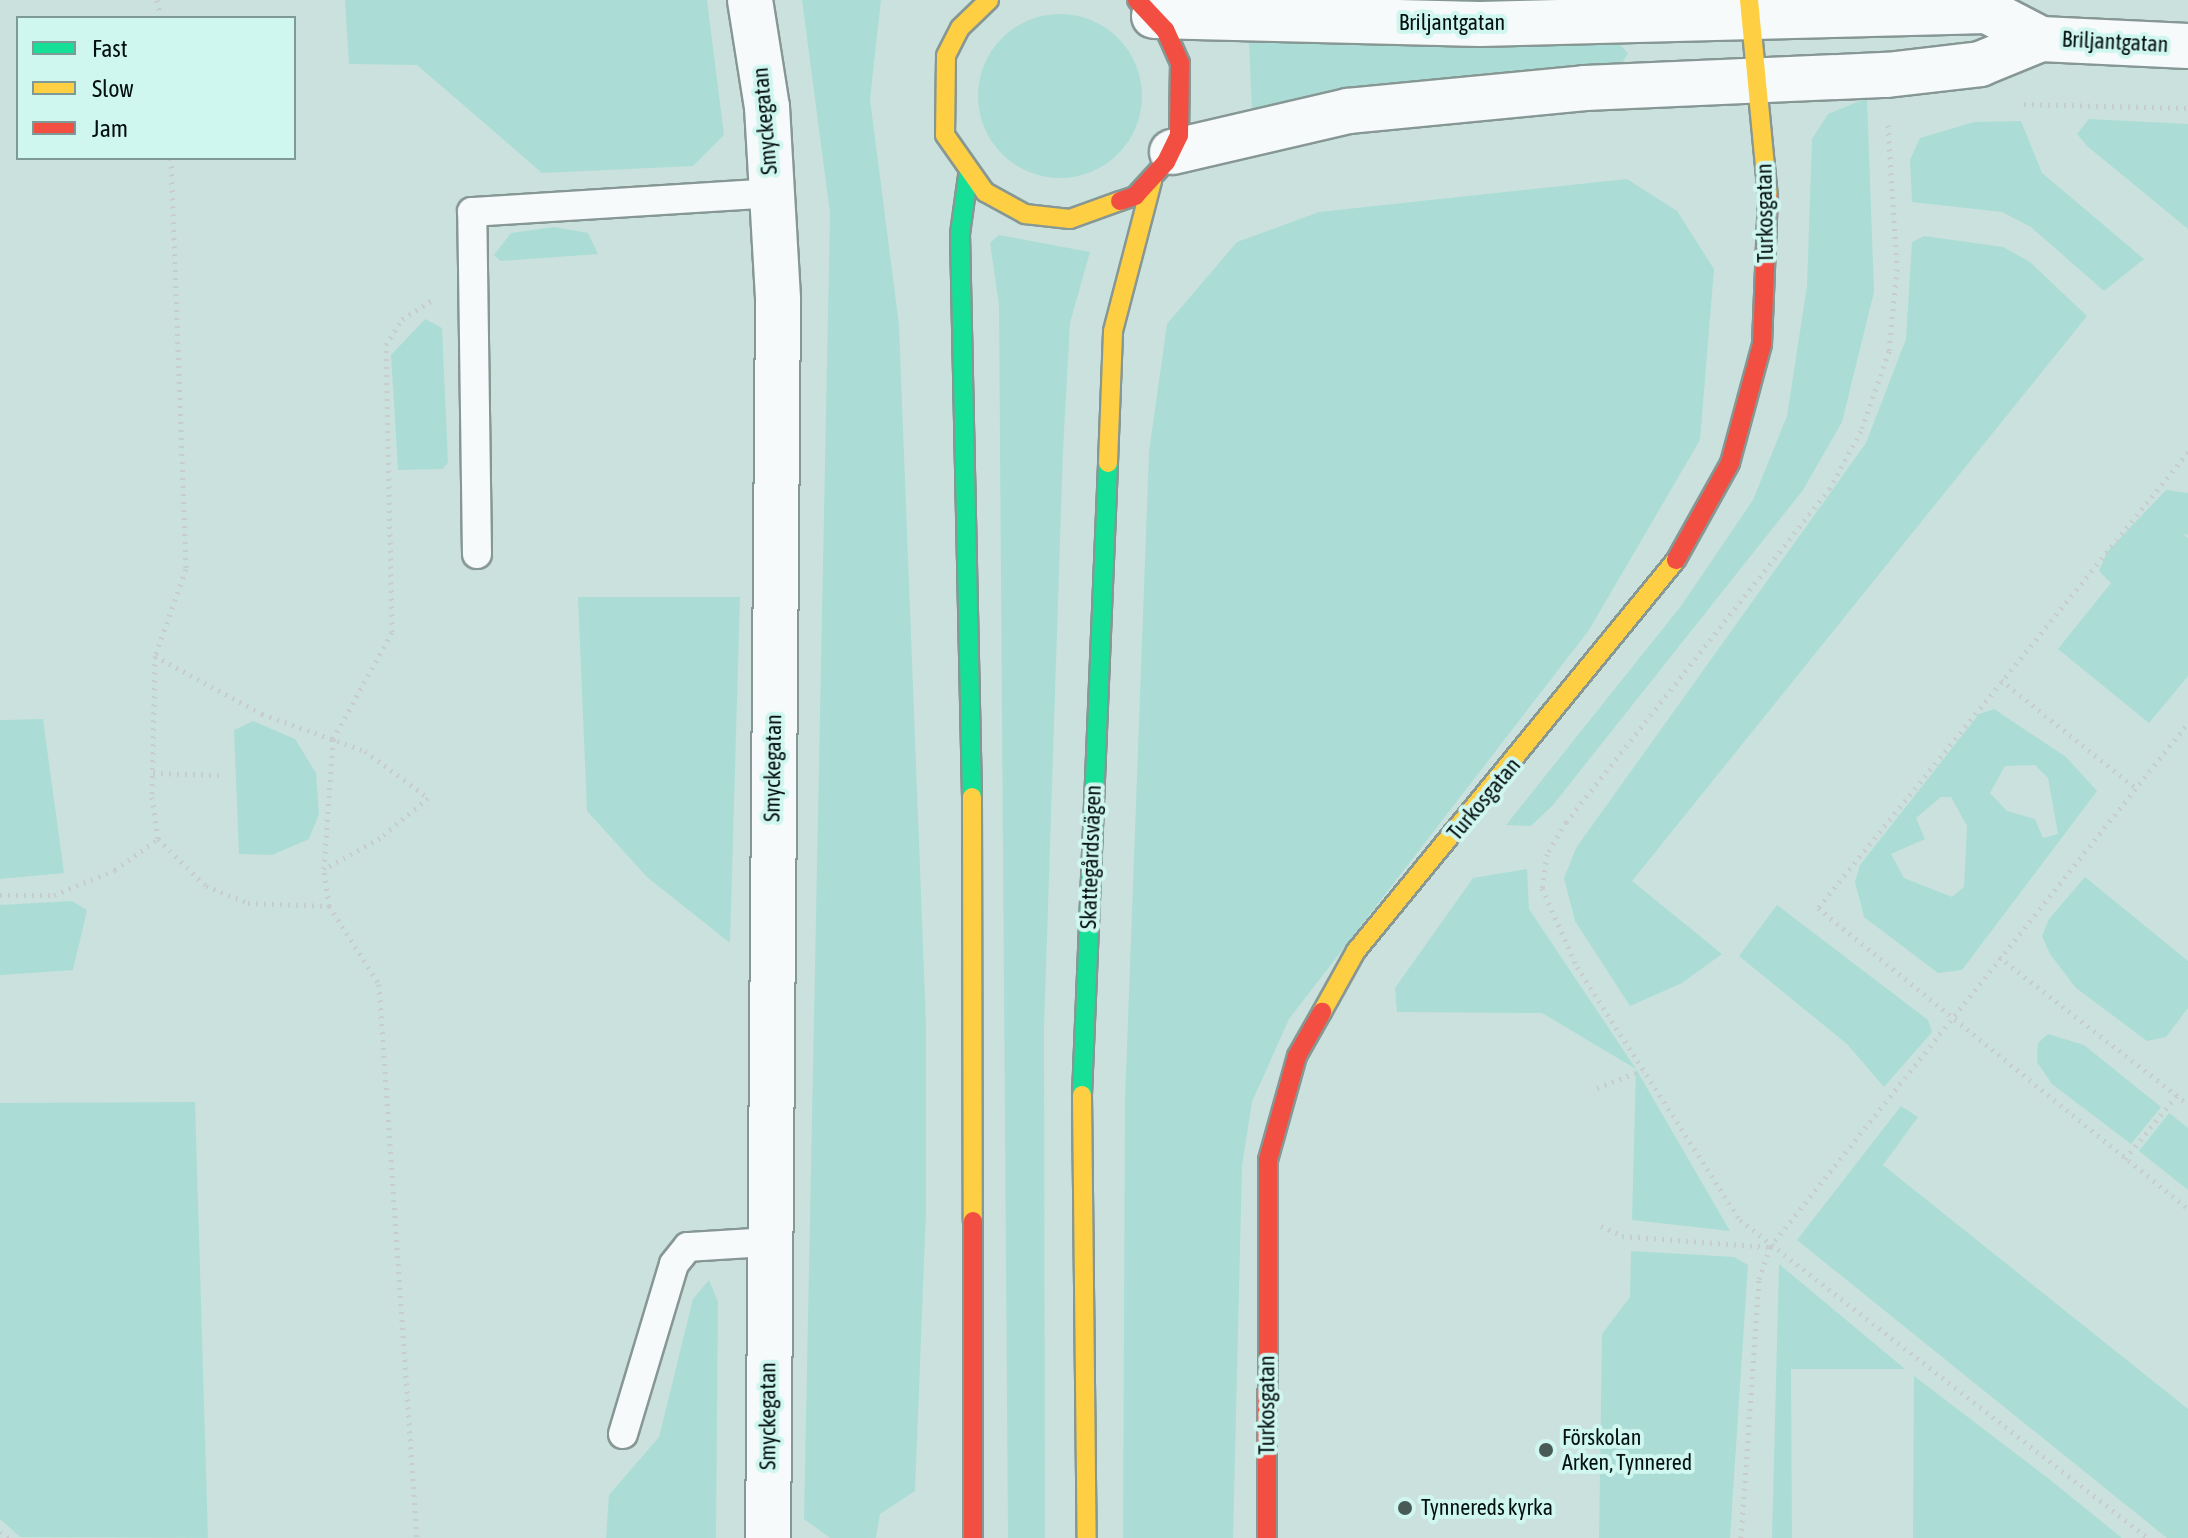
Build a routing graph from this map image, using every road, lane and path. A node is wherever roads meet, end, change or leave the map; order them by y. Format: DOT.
graph roads {
  1 [pos="750,0"];
  2 [pos="984,2"];
  3 [pos="1142,4"];
  4 [pos="1750,7"];
  5 [pos="2041,39"];
  6 [pos="2188,46"];
  7 [pos="1887,75"];
  8 [pos="1758,81"];
  9 [pos="2018,105"];
  10 [pos="2188,108"];
  11 [pos="171,160"];
  12 [pos="1162,166"];
  13 [pos="968,176"];
  14 [pos="772,193"];
  15 [pos="474,291"];
  16 [pos="2188,452"];
  17 [pos="477,554"];
  18 [pos="155,656"];
  19 [pos="2001,680"];
  20 [pos="2188,723"];
  21 [pos="333,739"];
  22 [pos="153,773"];
  23 [pos="219,775"];
  24 [pos="2136,788"];
  25 [pos="158,839"];
  26 [pos="324,869"];
  27 [pos="0,895"];
  28 [pos="329,906"];
  29 [pos="1999,957"];
  30 [pos="1949,1019"];
  31 [pos="1643,1070"];
  32 [pos="1597,1088"];
  33 [pos="2177,1095"];
  34 [pos="2188,1104"];
  35 [pos="2125,1159"];
  36 [pos="2188,1209"];
  37 [pos="1601,1226"];
  38 [pos="768,1242"];
  39 [pos="1770,1247"];
  40 [pos="623,1434"];
  41 [pos="0,1532"];
  42 [pos="9,1538"];
  43 [pos="417,1538"];
  44 [pos="768,1538"];
  45 [pos="973,1538"];
  46 [pos="1087,1538"];
  47 [pos="1267,1538"];
  48 [pos="1741,1538"];
  49 [pos="2148,1538"];
  1 -- 14 [label="street, Smyckegatan"];
  2 -- 13 [label="street"];
  3 -- 4 [label="street, Briljantgatan"];
  3 -- 12 [label="street, Skattegårdsvägen"];
  4 -- 5 [label="street, Briljantgatan"];
  4 -- 8 [label="street"];
  5 -- 6 [label="street, Briljantgatan"];
  5 -- 7 [label="street, Briljantgatan"];
  7 -- 8 [label="street, Briljantgatan"];
  7 -- 31 [label="path"];
  8 -- 12 [label="street, Briljantgatan"];
  8 -- 47 [label="street, Turkosgatan"];
  9 -- 10 [label="path"];
  11 -- 18 [label="path"];
  12 -- 13 [label="street"];
  12 -- 46 [label="street, Skattegårdsvägen"];
  13 -- 45 [label="street"];
  14 -- 15 [label="lane"];
  14 -- 38 [label="street, Smyckegatan"];
  15 -- 17 [label="lane"];
  15 -- 21 [label="path"];
  16 -- 19 [label="path"];
  18 -- 21 [label="path"];
  18 -- 22 [label="path"];
  19 -- 24 [label="path"];
  19 -- 30 [label="path"];
  20 -- 24 [label="path"];
  21 -- 26 [label="path"];
  21 -- 26 [label="path"];
  22 -- 23 [label="path"];
  22 -- 25 [label="path"];
  24 -- 29 [label="path"];
  25 -- 27 [label="path"];
  25 -- 28 [label="path"];
  26 -- 28 [label="path"];
  28 -- 43 [label="path"];
  29 -- 30 [label="path"];
  29 -- 33 [label="path"];
  30 -- 35 [label="path"];
  30 -- 39 [label="path"];
  31 -- 32 [label="path"];
  31 -- 39 [label="path"];
  33 -- 34 [label="path"];
  33 -- 35 [label="path"];
  35 -- 36 [label="path"];
  37 -- 39 [label="path"];
  38 -- 40 [label="lane"];
  38 -- 44 [label="street, Smyckegatan"];
  39 -- 48 [label="path"];
  39 -- 49 [label="path"];
  41 -- 42 [label="path"];
}
